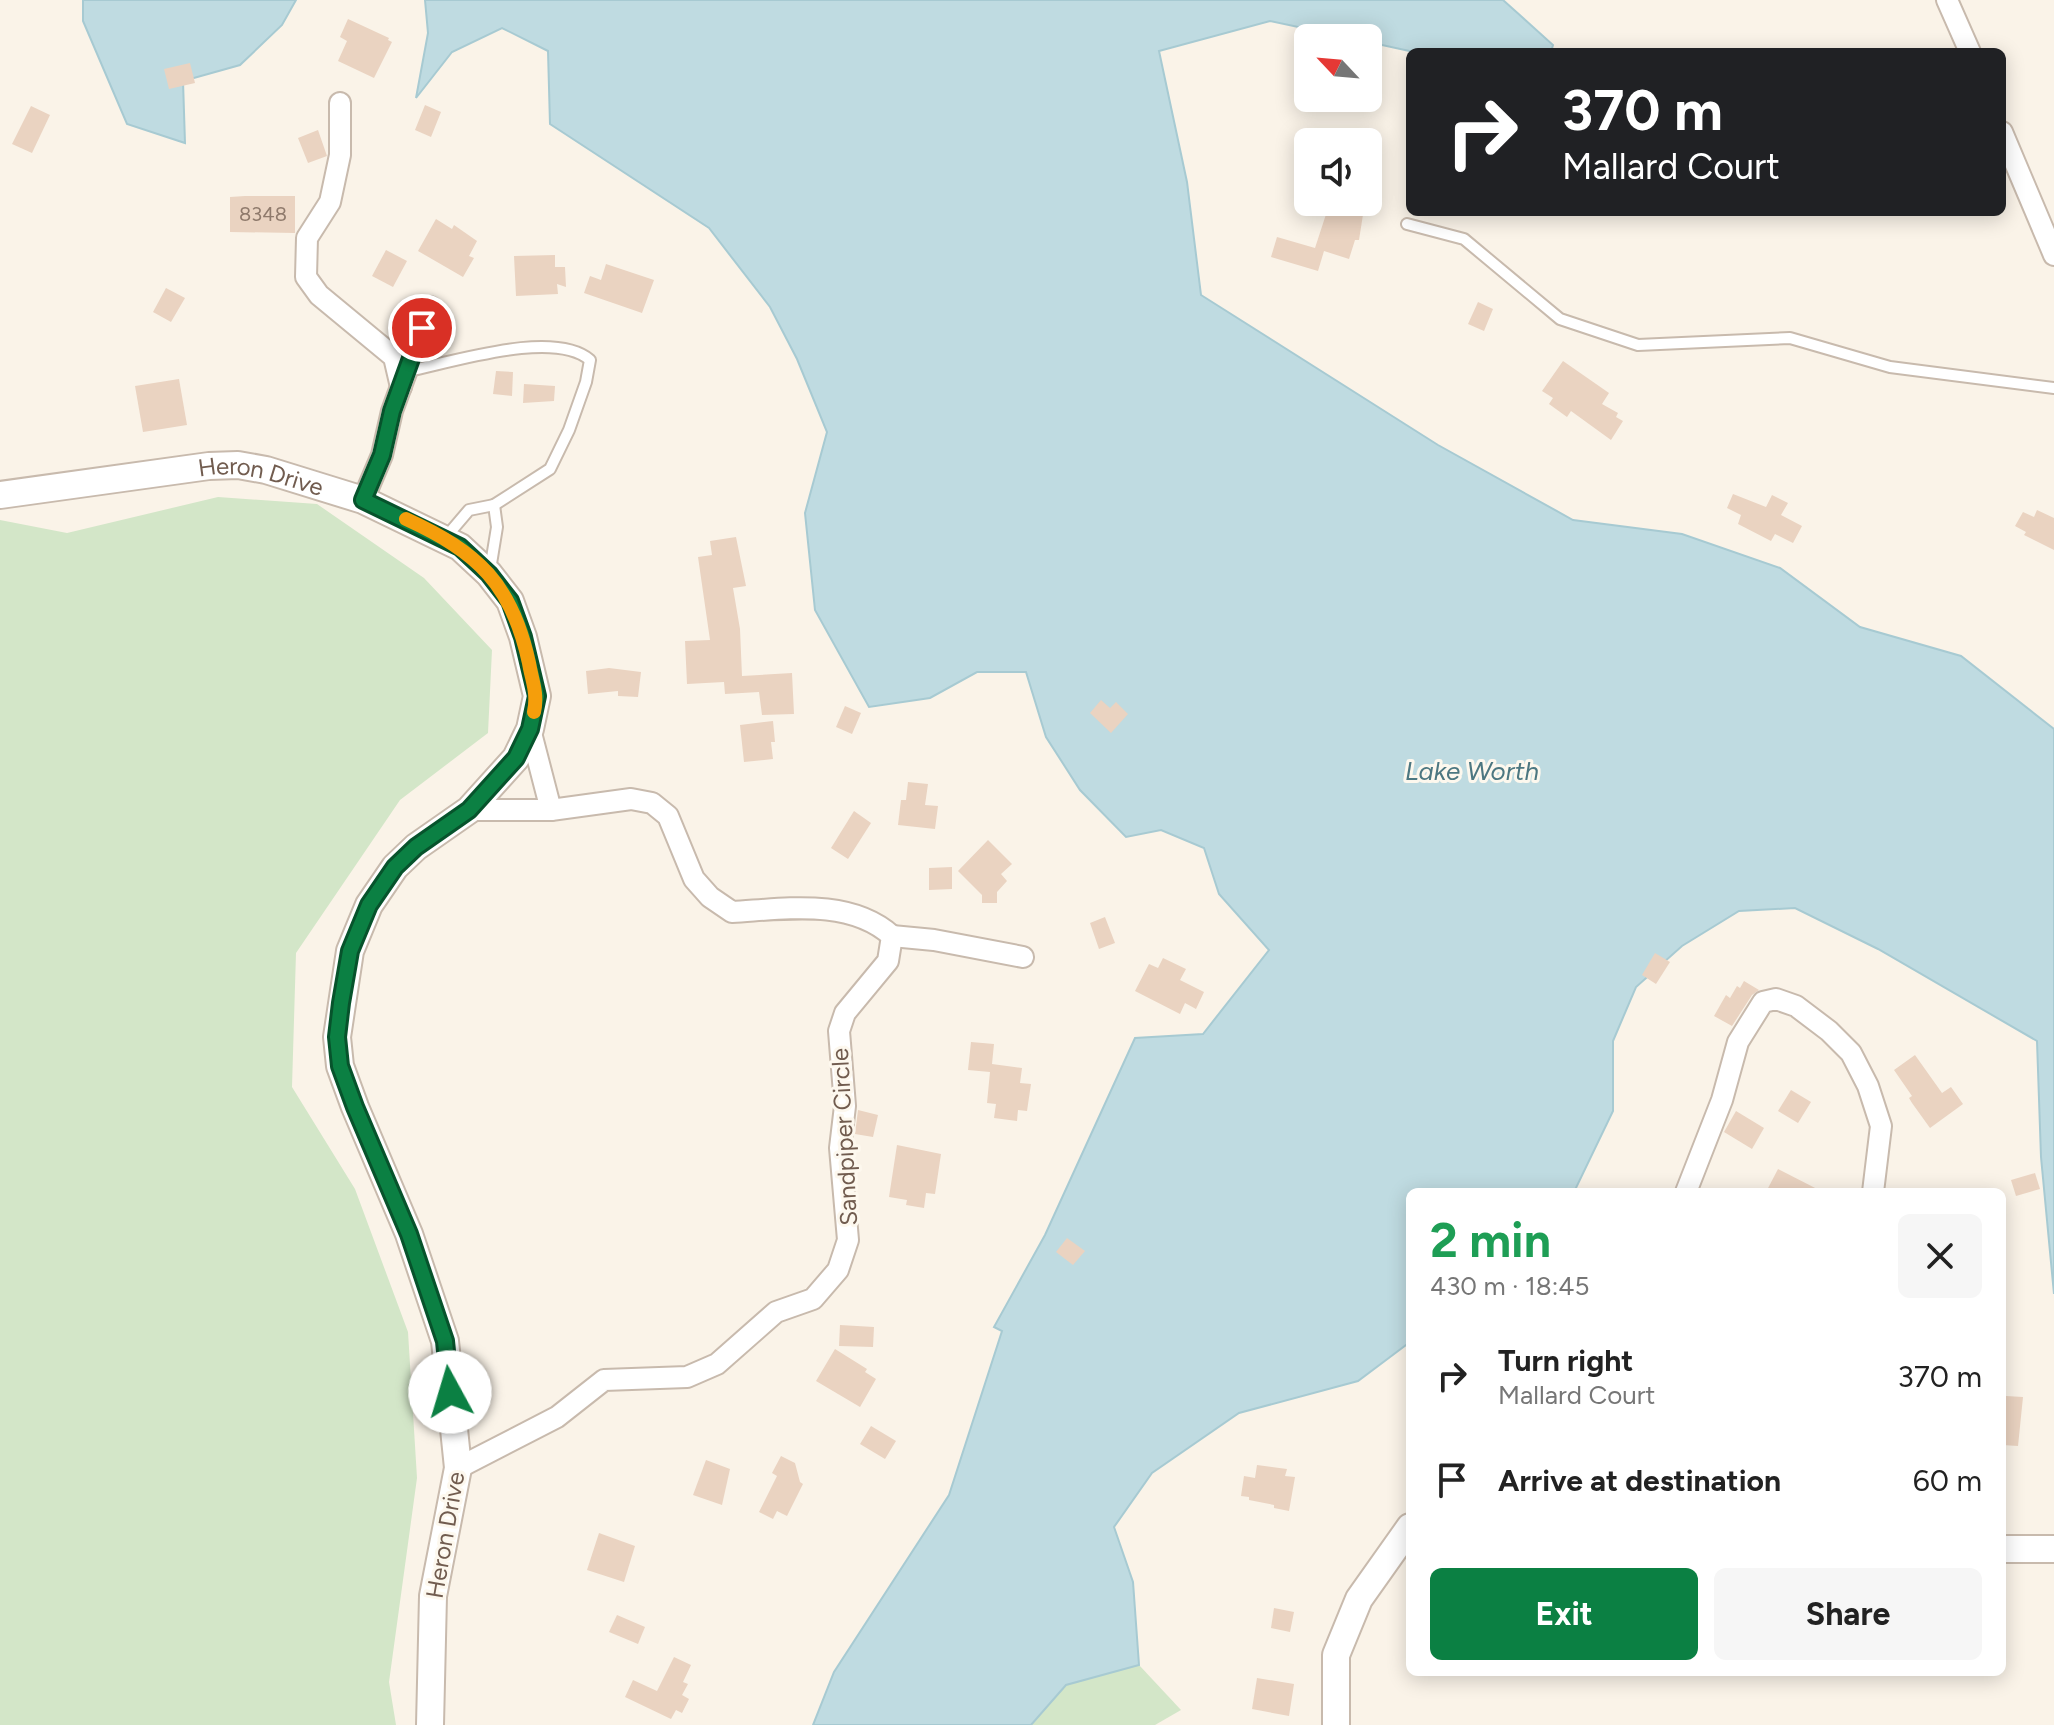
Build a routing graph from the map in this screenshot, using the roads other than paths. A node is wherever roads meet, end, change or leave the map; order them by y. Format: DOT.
graph roads {
  1 [pos="1947,0"];
  2 [pos="1968,48"];
  3 [pos="340,103"];
  4 [pos="2006,141"];
  5 [pos="1407,224"];
  6 [pos="2054,255"];
  7 [pos="430,307"];
  8 [pos="403,379"];
  9 [pos="2054,388"];
  10 [pos="0,495"];
  11 [pos="363,500"];
  12 [pos="494,505"];
  13 [pos="445,539"];
  14 [pos="489,574"];
  15 [pos="530,729"];
  16 [pos="469,810"];
  17 [pos="551,810"];
  18 [pos="892,936"];
  19 [pos="1023,957"];
  20 [pos="1688,1188"];
  21 [pos="1873,1188"];
  22 [pos="458,1468"];
  23 [pos="1406,1533"];
  24 [pos="2006,1549"];
  25 [pos="2054,1549"];
  26 [pos="430,1725"];
  27 [pos="1336,1725"];
  1 -- 2 [label="street"];
  3 -- 8 [label="street"];
  4 -- 6 [label="street"];
  5 -- 9 [label="lane"];
  7 -- 8 [label="street"];
  8 -- 11 [label="street"];
  8 -- 12 [label="lane"];
  10 -- 11 [label="street, Heron Drive"];
  11 -- 13 [label="street, Heron Drive"];
  12 -- 13 [label="lane"];
  12 -- 14 [label="lane"];
  13 -- 14 [label="street, Heron Drive"];
  14 -- 15 [label="street, Heron Drive"];
  15 -- 16 [label="street, Heron Drive"];
  15 -- 17 [label="street"];
  16 -- 17 [label="street"];
  16 -- 22 [label="street, Heron Drive"];
  17 -- 18 [label="street"];
  18 -- 19 [label="street"];
  18 -- 22 [label="street, Sandpiper Circle"];
  20 -- 21 [label="street"];
  22 -- 26 [label="street, Heron Drive"];
  23 -- 27 [label="street"];
  24 -- 25 [label="street"];
}
